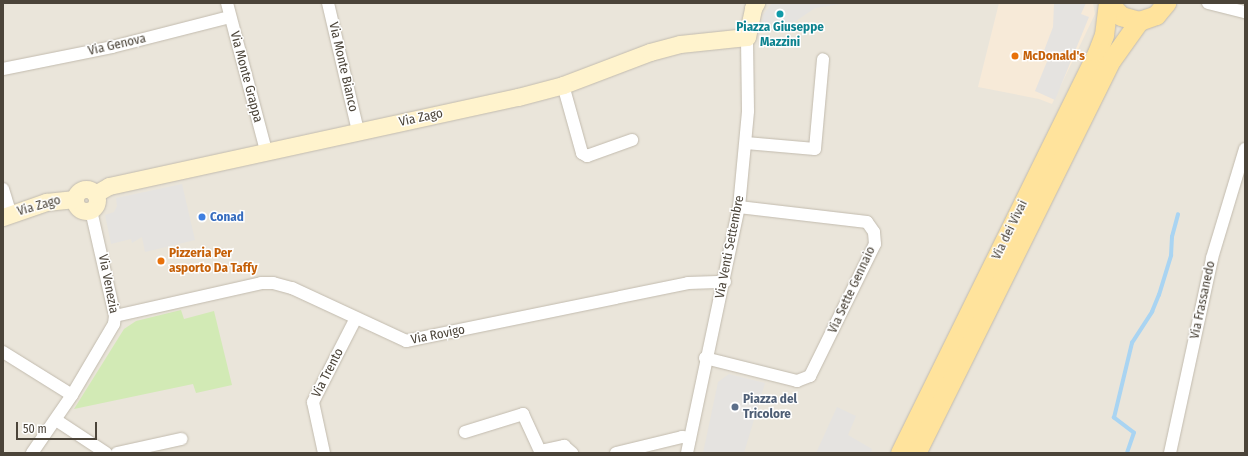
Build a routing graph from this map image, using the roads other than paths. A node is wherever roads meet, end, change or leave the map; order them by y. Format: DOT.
graph roads {
  1 [pos="227,3"];
  2 [pos="328,3"];
  3 [pos="743,3"];
  4 [pos="756,3"];
  5 [pos="1108,3"];
  6 [pos="1208,3"];
  7 [pos="1166,6"];
  8 [pos="1245,12"];
  9 [pos="230,17"];
  10 [pos="1139,21"];
  11 [pos="747,37"];
  12 [pos="823,59"];
  13 [pos="3,69"];
  14 [pos="563,85"];
  15 [pos="358,131"];
  16 [pos="632,140"];
  17 [pos="746,143"];
  18 [pos="1245,149"];
  19 [pos="266,151"];
  20 [pos="3,189"];
  21 [pos="93,202"];
  22 [pos="739,206"];
  23 [pos="7,216"];
  24 [pos="725,282"];
  25 [pos="116,316"];
  26 [pos="356,318"];
  27 [pos="3,352"];
  28 [pos="705,358"];
  29 [pos="72,396"];
  30 [pos="56,420"];
  31 [pos="465,432"];
  32 [pos="690,438"];
  33 [pos="181,439"];
  34 [pos="32,453"];
  35 [pos="106,453"];
  36 [pos="117,453"];
  37 [pos="324,453"];
  38 [pos="572,453"];
  39 [pos="616,453"];
  40 [pos="687,453"];
  41 [pos="900,453"];
  42 [pos="916,453"];
  43 [pos="1170,453"];
  1 -- 9 [label="street, Via Monte Grappa"];
  2 -- 15 [label="street, Via Monte Bianco"];
  3 -- 11 [label="street"];
  4 -- 11 [label="street"];
  5 -- 10 [label="main road"];
  5 -- 41 [label="main road, Via dei Vivai"];
  6 -- 8 [label="street"];
  7 -- 10 [label="main road"];
  9 -- 13 [label="street, Via Genova"];
  9 -- 19 [label="street, Via Monte Grappa"];
  10 -- 42 [label="main road, Via dei Vivai"];
  11 -- 14 [label="street, Via Zago"];
  11 -- 17 [label="street, Via Venti Settembre"];
  12 -- 17 [label="street"];
  14 -- 15 [label="street, Via Zago"];
  14 -- 16 [label="street"];
  15 -- 19 [label="street, Via Zago"];
  17 -- 22 [label="street, Via Venti Settembre"];
  18 -- 43 [label="street, Via Frassanedo"];
  19 -- 21 [label="street, Via Zago"];
  20 -- 23 [label="street"];
  21 -- 23 [label="street, Via Zago"];
  21 -- 25 [label="street, Via Venezia"];
  22 -- 24 [label="street, Via Venti Settembre"];
  22 -- 28 [label="street, Via Sette Gennaio"];
  24 -- 26 [label="street, Via Rovigo"];
  24 -- 28 [label="street, Via Venti Settembre"];
  25 -- 26 [label="street, Via Rovigo"];
  25 -- 29 [label="street, Via Venezia"];
  26 -- 37 [label="street, Via Trento"];
  27 -- 29 [label="street"];
  28 -- 32 [label="street, Via Venti Settembre"];
  29 -- 30 [label="street, Via Venezia"];
  30 -- 34 [label="street, Via Venezia"];
  30 -- 35 [label="street"];
  31 -- 38 [label="street"];
  32 -- 39 [label="street"];
  32 -- 40 [label="street, Via Venti Settembre"];
  33 -- 36 [label="street"];
}
